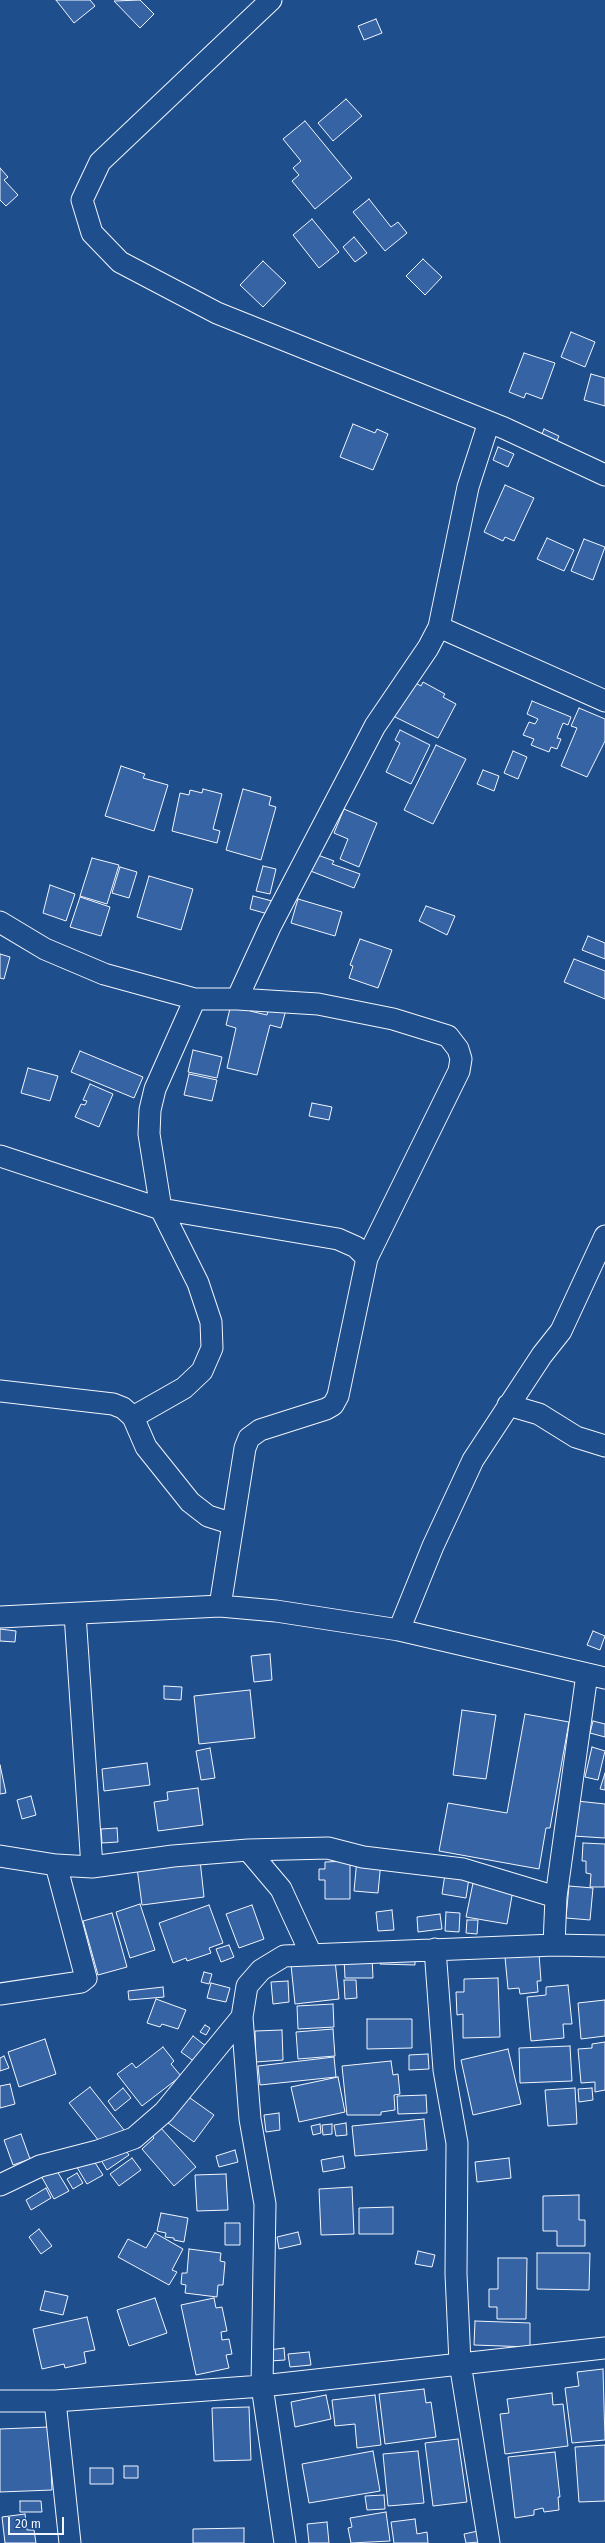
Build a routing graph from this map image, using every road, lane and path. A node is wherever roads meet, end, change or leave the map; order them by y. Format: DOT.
graph roads {
  1 [pos="271,0"];
  2 [pos="489,422"];
  3 [pos="605,475"];
  4 [pos="439,627"];
  5 [pos="605,701"];
  6 [pos="0,922"];
  7 [pos="237,998"];
  8 [pos="195,999"];
  9 [pos="0,1156"];
  10 [pos="161,1209"];
  11 [pos="605,1236"];
  12 [pos="367,1258"];
  13 [pos="0,1391"];
  14 [pos="508,1406"];
  15 [pos="132,1417"];
  16 [pos="605,1446"];
  17 [pos="233,1524"];
  18 [pos="220,1606"];
  19 [pos="75,1614"];
  20 [pos="0,1618"];
  21 [pos="399,1630"];
  22 [pos="596,1676"];
  23 [pos="248,1850"];
  24 [pos="0,1856"];
  25 [pos="56,1865"];
  26 [pos="92,1866"];
  27 [pos="556,1897"];
  28 [pos="554,1945"];
  29 [pos="605,1946"];
  30 [pos="435,1949"];
  31 [pos="311,1954"];
  32 [pos="0,1994"];
  33 [pos="242,2017"];
  34 [pos="0,2185"];
  35 [pos="605,2348"];
  36 [pos="460,2363"];
  37 [pos="262,2386"];
  38 [pos="0,2401"];
  39 [pos="55,2402"];
  40 [pos="70,2543"];
  41 [pos="285,2543"];
  42 [pos="489,2543"];
  1 -- 2 [label="street"];
  2 -- 3 [label="street"];
  2 -- 4 [label="street"];
  4 -- 5 [label="street"];
  4 -- 7 [label="street"];
  6 -- 8 [label="street"];
  7 -- 8 [label="street"];
  7 -- 12 [label="street"];
  8 -- 10 [label="street"];
  9 -- 10 [label="street"];
  10 -- 12 [label="street"];
  10 -- 15 [label="street"];
  11 -- 14 [label="street"];
  12 -- 17 [label="street"];
  13 -- 15 [label="street"];
  14 -- 16 [label="street"];
  14 -- 21 [label="street"];
  15 -- 17 [label="street"];
  17 -- 18 [label="street"];
  18 -- 19 [label="street"];
  18 -- 21 [label="street"];
  19 -- 20 [label="street"];
  19 -- 26 [label="street"];
  21 -- 22 [label="street"];
  22 -- 27 [label="street"];
  23 -- 26 [label="street"];
  23 -- 27 [label="street"];
  23 -- 31 [label="street"];
  24 -- 25 [label="street"];
  25 -- 26 [label="street"];
  25 -- 32 [label="street"];
  27 -- 28 [label="street"];
  28 -- 29 [label="street"];
  28 -- 30 [label="street"];
  30 -- 31 [label="street"];
  30 -- 36 [label="street"];
  31 -- 33 [label="street"];
  33 -- 34 [label="street"];
  33 -- 37 [label="street"];
  35 -- 36 [label="street"];
  36 -- 37 [label="street"];
  36 -- 42 [label="street"];
  37 -- 39 [label="street"];
  37 -- 41 [label="street"];
  38 -- 39 [label="street"];
  39 -- 40 [label="street"];
}
